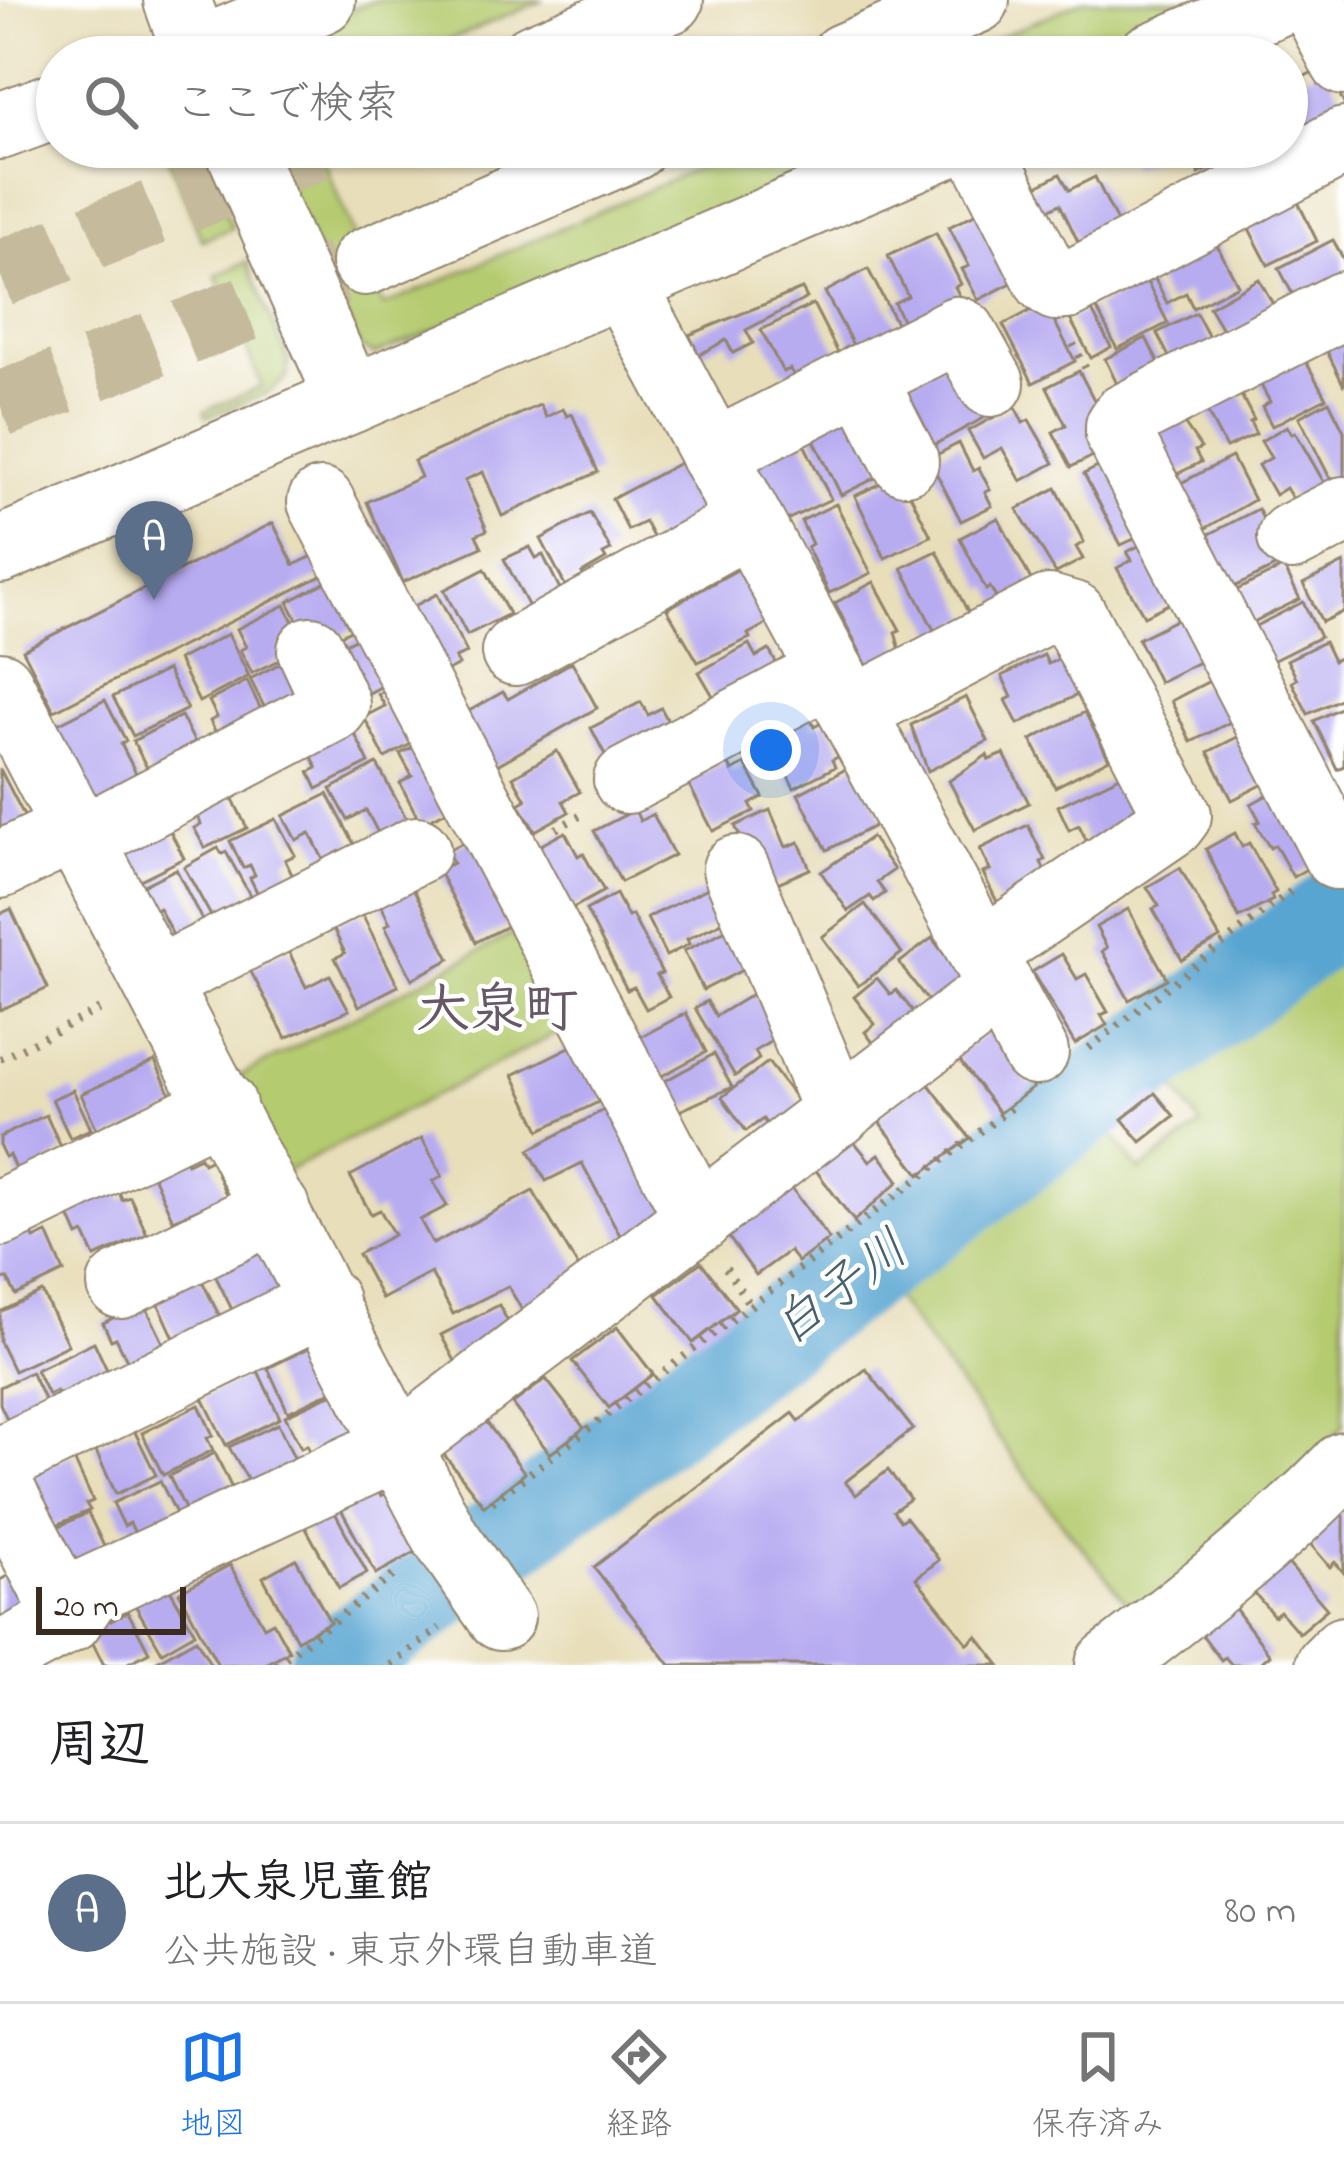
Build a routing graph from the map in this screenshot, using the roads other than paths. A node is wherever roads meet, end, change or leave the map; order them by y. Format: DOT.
graph roads {
  1 [pos="322,0"];
  2 [pos="670,0"];
  3 [pos="976,0"];
  4 [pos="1284,0"];
  5 [pos="1312,0"];
  6 [pos="208,36"];
  7 [pos="583,36"];
  8 [pos="892,36"];
  9 [pos="1199,36"];
  10 [pos="1344,62"];
  11 [pos="36,113"];
  12 [pos="0,126"];
  13 [pos="1344,141"];
  14 [pos="1308,160"];
  15 [pos="247,168"];
  16 [pos="584,168"];
  17 [pos="892,168"];
  18 [pos="991,168"];
  19 [pos="1292,168"];
  20 [pos="364,262"];
  21 [pos="623,285"];
  22 [pos="1344,305"];
  23 [pos="862,377"];
  24 [pos="991,382"];
  25 [pos="350,400"];
  26 [pos="713,454"];
  27 [pos="905,461"];
  28 [pos="321,502"];
  29 [pos="750,522"];
  30 [pos="0,550"];
  31 [pos="310,650"];
  32 [pos="515,652"];
  33 [pos="0,685"];
  34 [pos="841,691"];
  35 [pos="627,780"];
  36 [pos="78,835"];
  37 [pos="417,850"];
  38 [pos="1337,856"];
  39 [pos="0,865"];
  40 [pos="736,868"];
  41 [pos="991,970"];
  42 [pos="155,981"];
  43 [pos="1046,1068"];
  44 [pos="223,1105"];
  45 [pos="838,1113"];
  46 [pos="276,1208"];
  47 [pos="0,1213"];
  48 [pos="699,1219"];
  49 [pos="121,1285"];
  50 [pos="325,1301"];
  51 [pos="398,1447"];
  52 [pos="0,1460"];
  53 [pos="1344,1465"];
  54 [pos="0,1487"];
  55 [pos="501,1617"];
  56 [pos="69,1619"];
  57 [pos="1344,1650"];
  58 [pos="0,1656"];
  59 [pos="1109,1665"];
  60 [pos="1329,1665"];
  1 -- 6 [label="main road"];
  2 -- 7 [label="main road"];
  3 -- 8 [label="main road"];
  4 -- 9 [label="main road"];
  5 -- 10 [label="main road"];
  11 -- 12 [label="main road"];
  13 -- 14 [label="main road"];
  15 -- 25 [label="main road"];
  16 -- 20 [label="main road"];
  17 -- 21 [label="main road"];
  18 -- 19 [label="main road"];
  21 -- 25 [label="main road"];
  21 -- 26 [label="main road"];
  22 -- 38 [label="main road"];
  23 -- 24 [label="main road"];
  23 -- 26 [label="main road"];
  23 -- 27 [label="main road"];
  25 -- 30 [label="main road"];
  26 -- 29 [label="main road"];
  28 -- 48 [label="main road"];
  29 -- 32 [label="main road"];
  29 -- 34 [label="main road"];
  31 -- 36 [label="main road"];
  33 -- 36 [label="main road"];
  34 -- 35 [label="main road"];
  34 -- 41 [label="main road"];
  34 -- 41 [label="main road"];
  36 -- 39 [label="main road"];
  36 -- 42 [label="main road"];
  37 -- 42 [label="main road"];
  40 -- 45 [label="main road"];
  41 -- 43 [label="main road"];
  41 -- 45 [label="main road"];
  42 -- 44 [label="main road"];
  44 -- 46 [label="main road"];
  44 -- 47 [label="main road"];
  45 -- 48 [label="main road"];
  46 -- 49 [label="main road"];
  46 -- 50 [label="main road"];
  48 -- 51 [label="main road"];
  50 -- 51 [label="main road"];
  50 -- 52 [label="main road"];
  51 -- 55 [label="main road"];
  51 -- 56 [label="main road"];
  53 -- 59 [label="main road"];
  54 -- 56 [label="main road"];
  56 -- 58 [label="main road"];
  57 -- 60 [label="main road"];
}
